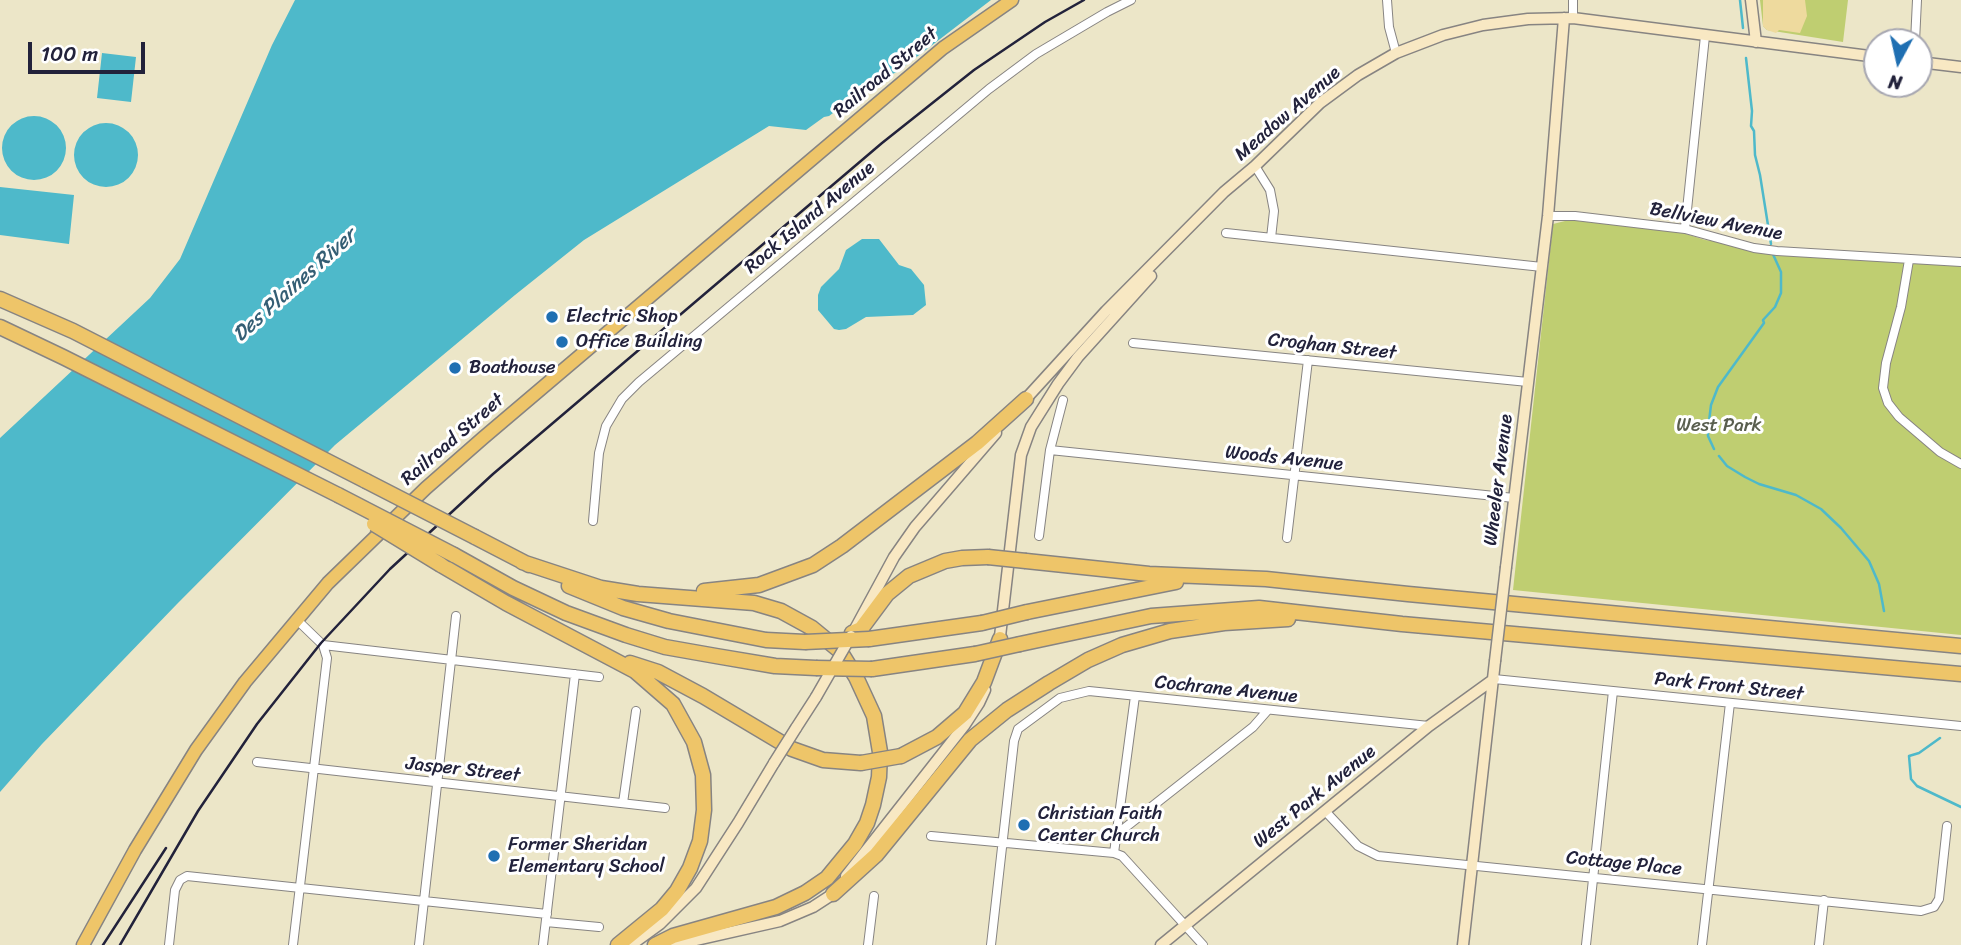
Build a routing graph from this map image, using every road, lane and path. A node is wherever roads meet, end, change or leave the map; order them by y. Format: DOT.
graph roads {
  1 [pos="1012,0"];
  2 [pos="1131,0"];
  3 [pos="1387,0"];
  4 [pos="1573,0"];
  5 [pos="1751,0"];
  6 [pos="1917,0"];
  7 [pos="1568,18"];
  8 [pos="1916,28"];
  9 [pos="1705,36"];
  10 [pos="1756,42"];
  11 [pos="1396,53"];
  12 [pos="1863,55"];
  13 [pos="1933,64"];
  14 [pos="1961,67"];
  15 [pos="1255,166"];
  16 [pos="1548,216"];
  17 [pos="1191,228"];
  18 [pos="1685,229"];
  19 [pos="1226,233"];
  20 [pos="1271,238"];
  21 [pos="1909,260"];
  22 [pos="1961,262"];
  23 [pos="1542,267"];
  24 [pos="0,299"];
  25 [pos="0,327"];
  26 [pos="1133,343"];
  27 [pos="1308,360"];
  28 [pos="1528,382"];
  29 [pos="1026,399"];
  30 [pos="1063,400"];
  31 [pos="1050,450"];
  32 [pos="1961,464"];
  33 [pos="1294,476"];
  34 [pos="338,495"];
  35 [pos="1514,498"];
  36 [pos="593,521"];
  37 [pos="1039,536"];
  38 [pos="1287,538"];
  39 [pos="522,562"];
  40 [pos="1201,577"];
  41 [pos="638,593"];
  42 [pos="456,616"];
  43 [pos="296,619"];
  44 [pos="1402,624"];
  45 [pos="852,633"];
  46 [pos="1000,639"];
  47 [pos="323,645"];
  48 [pos="1961,646"];
  49 [pos="451,660"];
  50 [pos="615,660"];
  51 [pos="575,674"];
  52 [pos="1961,674"];
  53 [pos="599,677"];
  54 [pos="1494,679"];
  55 [pos="1614,691"];
  56 [pos="1135,696"];
  57 [pos="1730,703"];
  58 [pos="636,710"];
  59 [pos="1267,710"];
  60 [pos="1429,726"];
  61 [pos="1961,726"];
  62 [pos="257,762"];
  63 [pos="314,769"];
  64 [pos="437,783"];
  65 [pos="560,796"];
  66 [pos="623,803"];
  67 [pos="665,808"];
  68 [pos="1326,812"];
  69 [pos="1947,826"];
  70 [pos="1116,834"];
  71 [pos="931,836"];
  72 [pos="1002,844"];
  73 [pos="1114,853"];
  74 [pos="1472,864"];
  75 [pos="1594,877"];
  76 [pos="299,889"];
  77 [pos="1709,890"];
  78 [pos="833,894"];
  79 [pos="874,896"];
  80 [pos="424,900"];
  81 [pos="1824,900"];
  82 [pos="546,918"];
  83 [pos="1186,925"];
  84 [pos="598,927"];
  85 [pos="83,945"];
  86 [pos="169,945"];
  87 [pos="293,945"];
  88 [pos="419,945"];
  89 [pos="542,945"];
  90 [pos="618,945"];
  91 [pos="631,945"];
  92 [pos="655,945"];
  93 [pos="674,945"];
  94 [pos="868,945"];
  95 [pos="991,945"];
  96 [pos="1161,945"];
  97 [pos="1203,945"];
  98 [pos="1463,945"];
  99 [pos="1586,945"];
  100 [pos="1702,945"];
  101 [pos="1819,945"];
  1 -- 43 [label="main road, Railroad Street"];
  2 -- 36 [label="street, Rock Island Avenue"];
  3 -- 11 [label="street"];
  4 -- 7 [label="street, Wheeler Avenue"];
  5 -- 10 [label="street"];
  6 -- 8 [label="street"];
  7 -- 9 [label="street, Meadow Avenue"];
  7 -- 11 [label="street, Meadow Avenue"];
  7 -- 16 [label="street, Wheeler Avenue"];
  9 -- 10 [label="street, Meadow Avenue"];
  9 -- 18 [label="street"];
  10 -- 12 [label="street, Meadow Avenue"];
  11 -- 15 [label="street, Meadow Avenue"];
  13 -- 14 [label="street"];
  15 -- 17 [label="street, Meadow Avenue"];
  15 -- 20 [label="street"];
  16 -- 18 [label="street, Bellview Avenue"];
  16 -- 23 [label="street, Wheeler Avenue"];
  17 -- 29 [label="street"];
  17 -- 46 [label="street"];
  18 -- 21 [label="street, Bellview Avenue"];
  19 -- 20 [label="street"];
  20 -- 23 [label="street"];
  21 -- 22 [label="street, Bellview Avenue"];
  21 -- 32 [label="street"];
  23 -- 28 [label="street, Wheeler Avenue"];
  24 -- 39 [label="highway, bridge"];
  25 -- 34 [label="highway"];
  26 -- 27 [label="street, Croghan Street"];
  27 -- 28 [label="street, Croghan Street"];
  27 -- 33 [label="street"];
  28 -- 35 [label="street, Wheeler Avenue"];
  29 -- 41 [label="highway"];
  29 -- 45 [label="street"];
  30 -- 31 [label="street"];
  31 -- 33 [label="street, Woods Avenue"];
  31 -- 37 [label="street"];
  33 -- 35 [label="street, Woods Avenue"];
  33 -- 38 [label="street"];
  34 -- 44 [label="highway, bridge"];
  34 -- 50 [label="highway, bridge"];
  35 -- 54 [label="street, Wheeler Avenue, bridge"];
  39 -- 40 [label="highway, bridge"];
  39 -- 41 [label="highway"];
  40 -- 45 [label="highway, bridge"];
  40 -- 48 [label="highway"];
  41 -- 92 [label="highway"];
  42 -- 49 [label="street"];
  43 -- 47 [label="street"];
  43 -- 85 [label="main road, Railroad Street"];
  44 -- 52 [label="highway"];
  44 -- 78 [label="highway"];
  45 -- 91 [label="street, bridge"];
  46 -- 50 [label="highway, bridge"];
  46 -- 78 [label="street"];
  47 -- 49 [label="street"];
  47 -- 63 [label="street"];
  49 -- 51 [label="street"];
  49 -- 64 [label="street"];
  50 -- 90 [label="highway"];
  51 -- 53 [label="street"];
  51 -- 65 [label="street"];
  54 -- 55 [label="street, Park Front Street"];
  54 -- 60 [label="street, West Park Avenue"];
  54 -- 74 [label="street, Wheeler Avenue"];
  55 -- 57 [label="street, Park Front Street"];
  55 -- 75 [label="street"];
  56 -- 59 [label="street, Cochrane Avenue"];
  56 -- 70 [label="street"];
  56 -- 72 [label="street, Cochrane Avenue"];
  57 -- 61 [label="street, Park Front Street"];
  57 -- 77 [label="street"];
  58 -- 66 [label="street"];
  59 -- 60 [label="street, Cochrane Avenue"];
  59 -- 70 [label="street"];
  60 -- 68 [label="street, West Park Avenue"];
  62 -- 63 [label="street, Jasper Street"];
  63 -- 64 [label="street, Jasper Street"];
  63 -- 76 [label="street"];
  64 -- 65 [label="street, Jasper Street"];
  64 -- 80 [label="street"];
  65 -- 66 [label="street, Jasper Street"];
  65 -- 82 [label="street"];
  66 -- 67 [label="street, Jasper Street"];
  68 -- 74 [label="street, Cottage Place"];
  68 -- 83 [label="street, West Park Avenue"];
  69 -- 81 [label="street, Cottage Place"];
  70 -- 73 [label="street"];
  71 -- 72 [label="street"];
  72 -- 73 [label="street"];
  72 -- 95 [label="street"];
  73 -- 83 [label="street"];
  74 -- 75 [label="street, Cottage Place"];
  74 -- 98 [label="street, Wheeler Avenue"];
  75 -- 77 [label="street, Cottage Place"];
  75 -- 99 [label="street"];
  76 -- 80 [label="street"];
  76 -- 86 [label="street"];
  76 -- 87 [label="street"];
  77 -- 81 [label="street, Cottage Place"];
  77 -- 100 [label="street"];
  78 -- 93 [label="street"];
  79 -- 94 [label="street"];
  80 -- 82 [label="street"];
  80 -- 88 [label="street"];
  81 -- 101 [label="street"];
  82 -- 84 [label="street"];
  82 -- 89 [label="street"];
  83 -- 96 [label="street, West Park Avenue"];
  83 -- 97 [label="street"];
}
